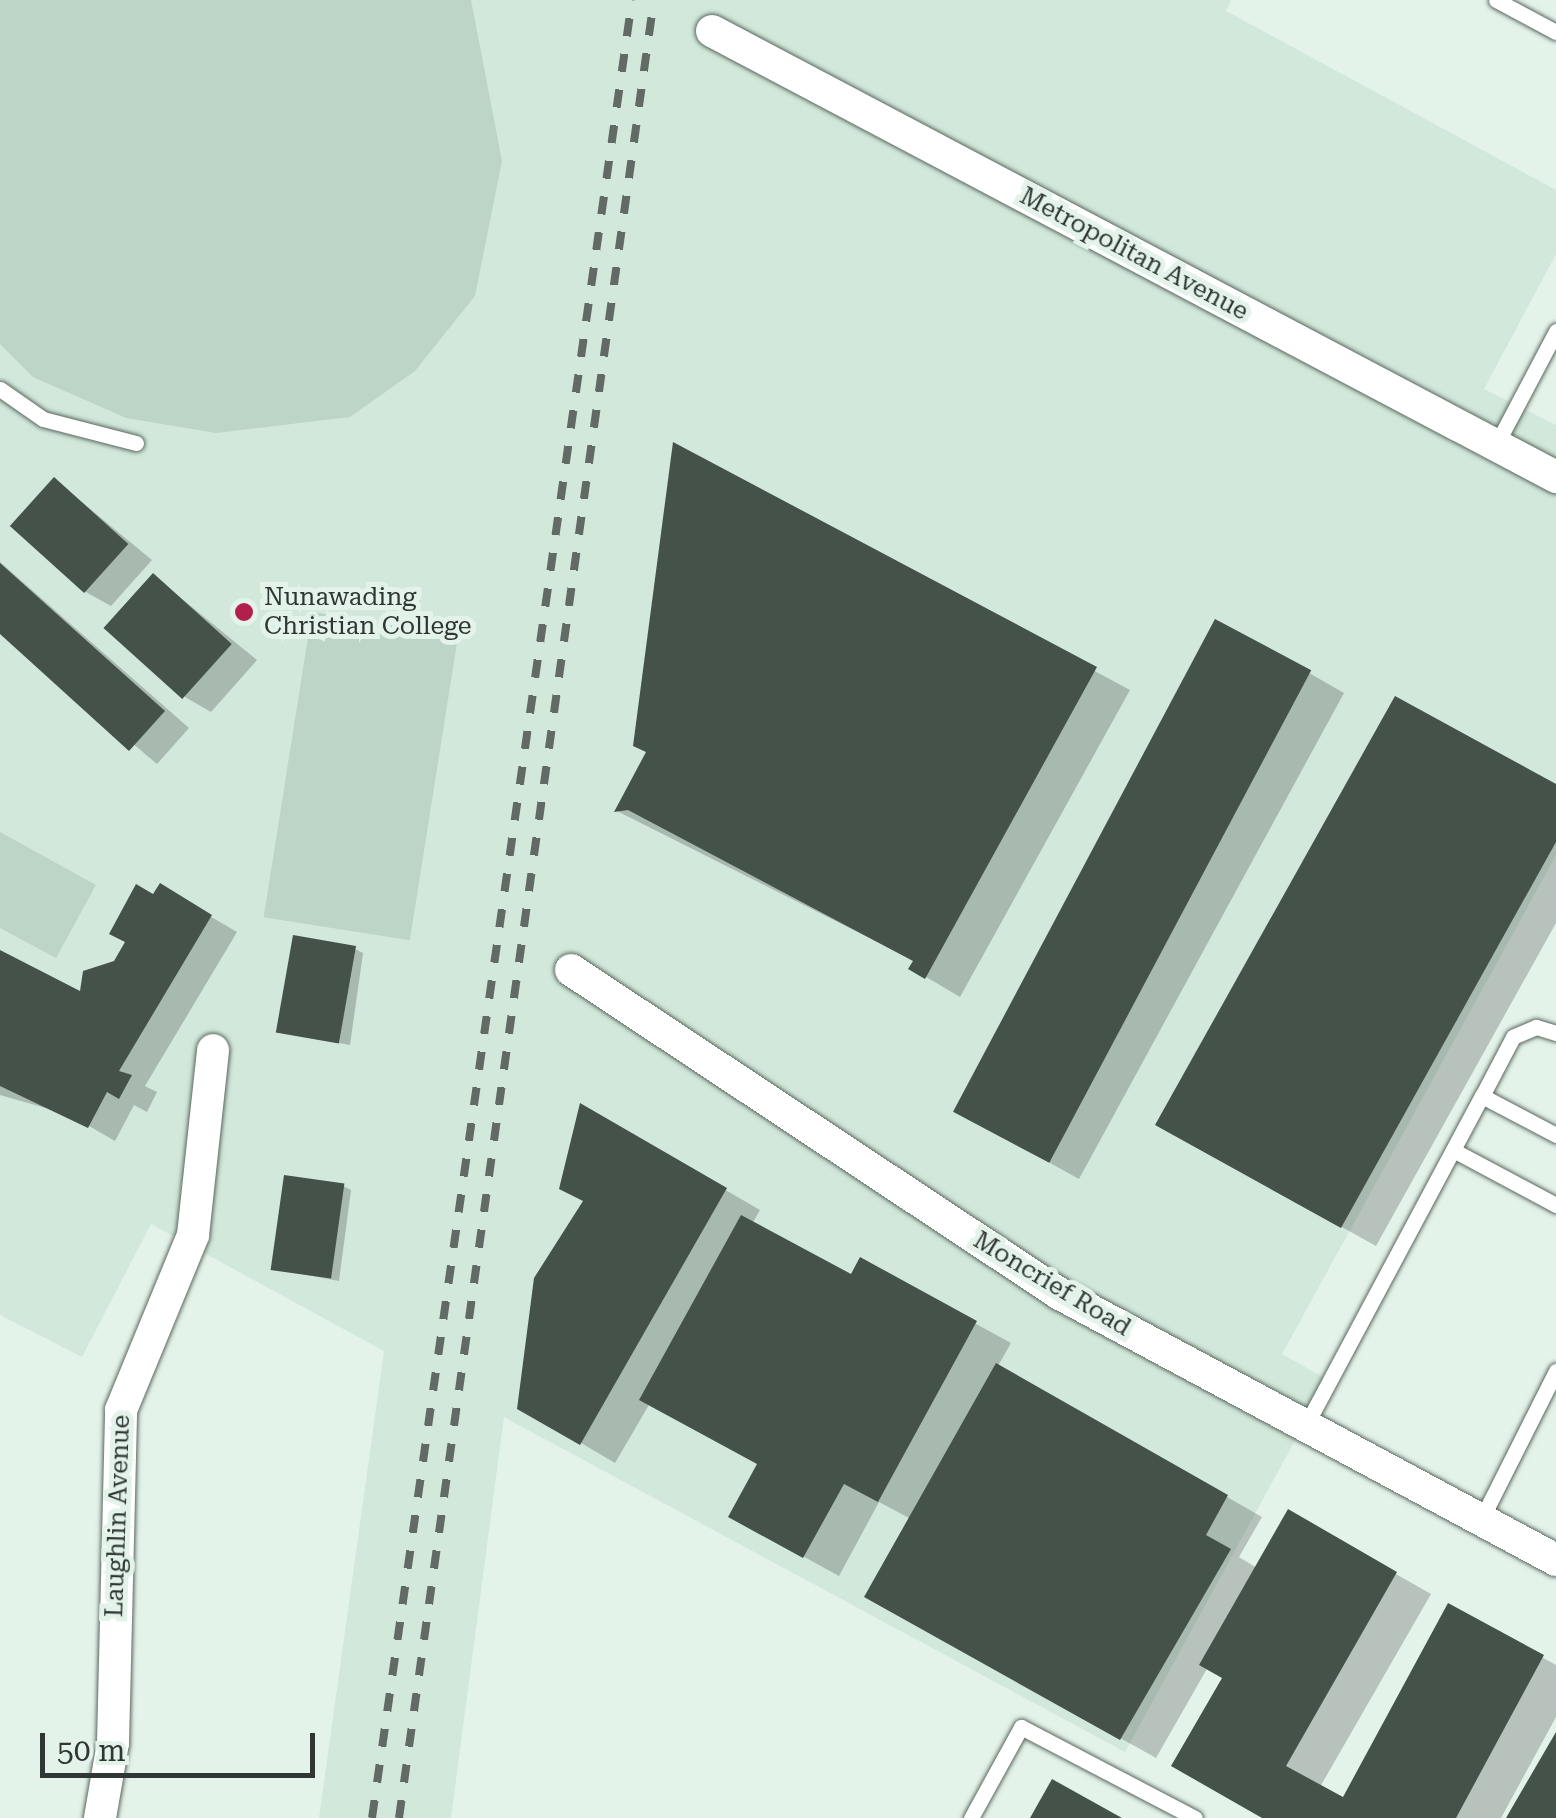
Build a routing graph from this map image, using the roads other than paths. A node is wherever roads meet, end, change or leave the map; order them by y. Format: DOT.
graph roads {
  1 [pos="1496,0"];
  2 [pos="712,31"];
  3 [pos="1556,32"];
  4 [pos="1556,331"];
  5 [pos="0,389"];
  6 [pos="136,443"];
  7 [pos="1496,445"];
  8 [pos="1556,477"];
  9 [pos="571,970"];
  10 [pos="1556,1033"];
  11 [pos="213,1050"];
  12 [pos="1482,1096"];
  13 [pos="1556,1135"];
  14 [pos="1453,1150"];
  15 [pos="1556,1205"];
  16 [pos="1556,1371"];
  17 [pos="1306,1426"];
  18 [pos="1481,1520"];
  19 [pos="1556,1560"];
  20 [pos="100,1818"];
  21 [pos="971,1818"];
  22 [pos="1195,1818"];
  1 -- 3 [label="lane"];
  2 -- 7 [label="street, Metropolitan Avenue"];
  4 -- 7 [label="lane"];
  5 -- 6 [label="lane"];
  7 -- 8 [label="street, Metropolitan Avenue"];
  9 -- 17 [label="street, Moncrief Road"];
  10 -- 12 [label="lane"];
  11 -- 20 [label="street, Laughlin Avenue"];
  12 -- 13 [label="lane"];
  12 -- 14 [label="lane"];
  14 -- 15 [label="lane"];
  14 -- 17 [label="lane"];
  16 -- 18 [label="lane"];
  17 -- 18 [label="street, Moncrief Road"];
  18 -- 19 [label="street, Moncrief Road"];
  21 -- 22 [label="lane"];
}
